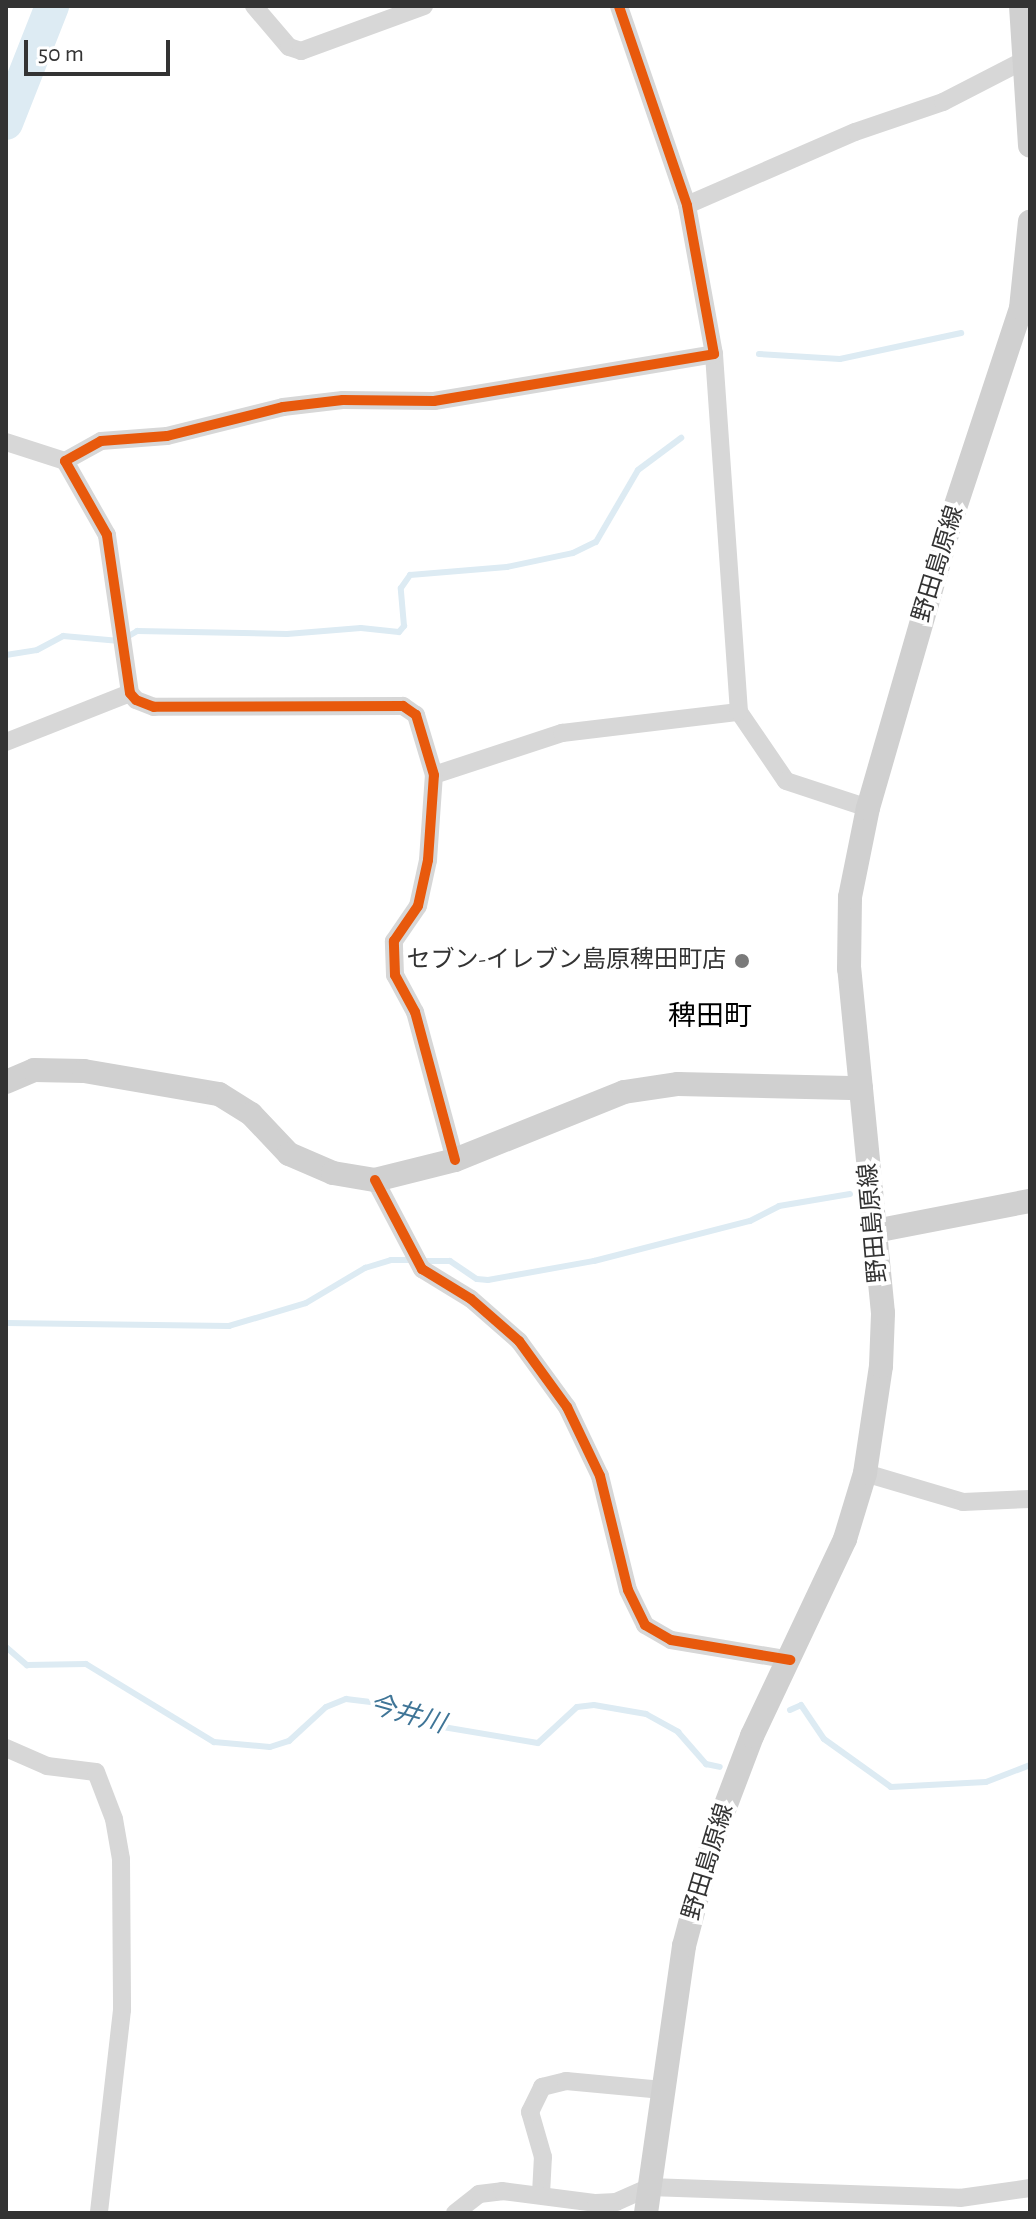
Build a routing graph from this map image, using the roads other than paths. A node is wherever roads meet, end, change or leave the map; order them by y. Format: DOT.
graph roads {
  1 [pos="254,6"];
  2 [pos="424,6"];
  3 [pos="619,6"];
  4 [pos="1021,6"];
  5 [pos="1027,58"];
  6 [pos="1030,146"];
  7 [pos="687,205"];
  8 [pos="1030,221"];
  9 [pos="1025,309"];
  10 [pos="714,354"];
  11 [pos="6,442"];
  12 [pos="65,461"];
  13 [pos="130,693"];
  14 [pos="739,712"];
  15 [pos="6,742"];
  16 [pos="434,775"];
  17 [pos="868,808"];
  18 [pos="6,1082"];
  19 [pos="861,1088"];
  20 [pos="455,1160"];
  21 [pos="375,1180"];
  22 [pos="1030,1201"];
  23 [pos="875,1231"];
  24 [pos="865,1473"];
  25 [pos="1030,1499"];
  26 [pos="790,1660"];
  27 [pos="6,1748"];
  28 [pos="663,2090"];
  29 [pos="649,2187"];
  30 [pos="1030,2188"];
  31 [pos="541,2194"];
  32 [pos="99,2213"];
  33 [pos="455,2213"];
  34 [pos="646,2213"];
  1 -- 2 [label="street"];
  3 -- 7 [label="street"];
  4 -- 5 [label="main road"];
  5 -- 6 [label="main road"];
  5 -- 7 [label="street"];
  7 -- 10 [label="street"];
  8 -- 9 [label="main road, 野田島原線"];
  9 -- 17 [label="main road, 野田島原線"];
  10 -- 12 [label="street"];
  10 -- 14 [label="street"];
  11 -- 12 [label="street"];
  12 -- 13 [label="street"];
  13 -- 15 [label="street"];
  13 -- 16 [label="street"];
  14 -- 16 [label="street"];
  14 -- 17 [label="street"];
  16 -- 20 [label="street"];
  17 -- 19 [label="main road, 野田島原線"];
  18 -- 21 [label="main road"];
  19 -- 20 [label="main road"];
  19 -- 23 [label="main road, 野田島原線"];
  20 -- 21 [label="main road"];
  21 -- 26 [label="street"];
  22 -- 23 [label="main road"];
  23 -- 24 [label="main road, 野田島原線"];
  24 -- 25 [label="street"];
  24 -- 26 [label="main road, 野田島原線"];
  26 -- 28 [label="main road, 野田島原線"];
  27 -- 32 [label="street"];
  28 -- 29 [label="main road, 野田島原線"];
  28 -- 31 [label="street"];
  29 -- 30 [label="street"];
  29 -- 31 [label="street"];
  29 -- 34 [label="main road, 野田島原線"];
  31 -- 33 [label="street"];
}
